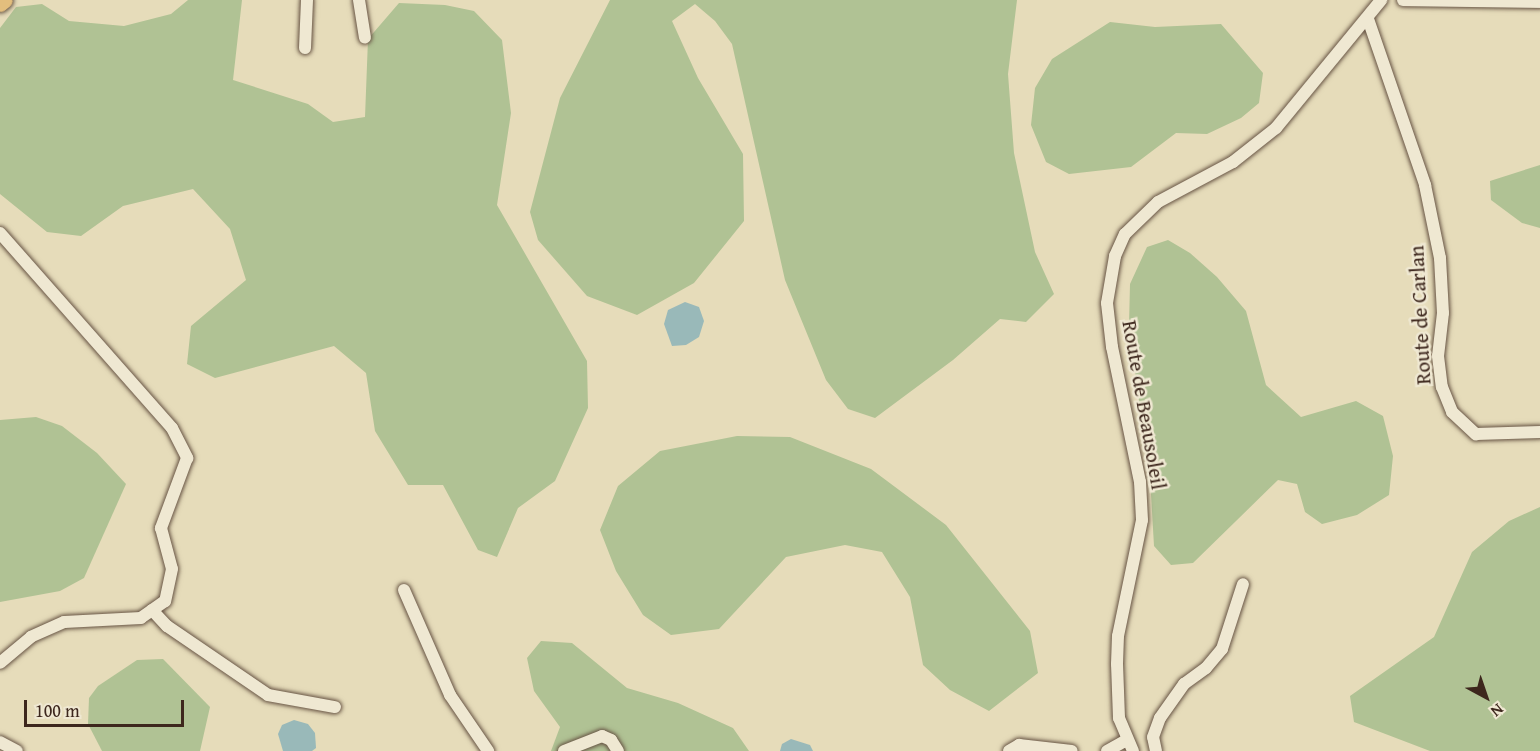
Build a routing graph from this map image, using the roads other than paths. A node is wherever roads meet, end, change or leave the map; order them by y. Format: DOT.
graph roads {
  1 [pos="5,0"];
  2 [pos="307,0"];
  3 [pos="358,0"];
  4 [pos="1381,0"];
  5 [pos="1403,0"];
  6 [pos="1540,2"];
  7 [pos="0,4"];
  8 [pos="1368,19"];
  9 [pos="365,38"];
  10 [pos="305,48"];
  11 [pos="0,233"];
  12 [pos="1540,432"];
  13 [pos="1243,584"];
  14 [pos="404,590"];
  15 [pos="152,610"];
  16 [pos="0,663"];
  17 [pos="335,707"];
  18 [pos="0,742"];
  19 [pos="1130,746"];
  20 [pos="17,751"];
  21 [pos="488,751"];
  22 [pos="564,751"];
  23 [pos="618,751"];
  24 [pos="1009,751"];
  25 [pos="1072,751"];
  26 [pos="1107,751"];
  27 [pos="1156,751"];
  1 -- 7 [label="main road"];
  2 -- 10 [label="street"];
  3 -- 9 [label="street"];
  4 -- 8 [label="street, Route de Beausoleil"];
  5 -- 6 [label="street"];
  8 -- 12 [label="street, Route de Carlan"];
  8 -- 19 [label="street, Route de Beausoleil"];
  11 -- 15 [label="street"];
  13 -- 27 [label="street"];
  14 -- 21 [label="street"];
  15 -- 16 [label="street"];
  15 -- 17 [label="street"];
  18 -- 20 [label="street"];
  19 -- 26 [label="street"];
  22 -- 23 [label="street"];
  24 -- 25 [label="street"];
}
